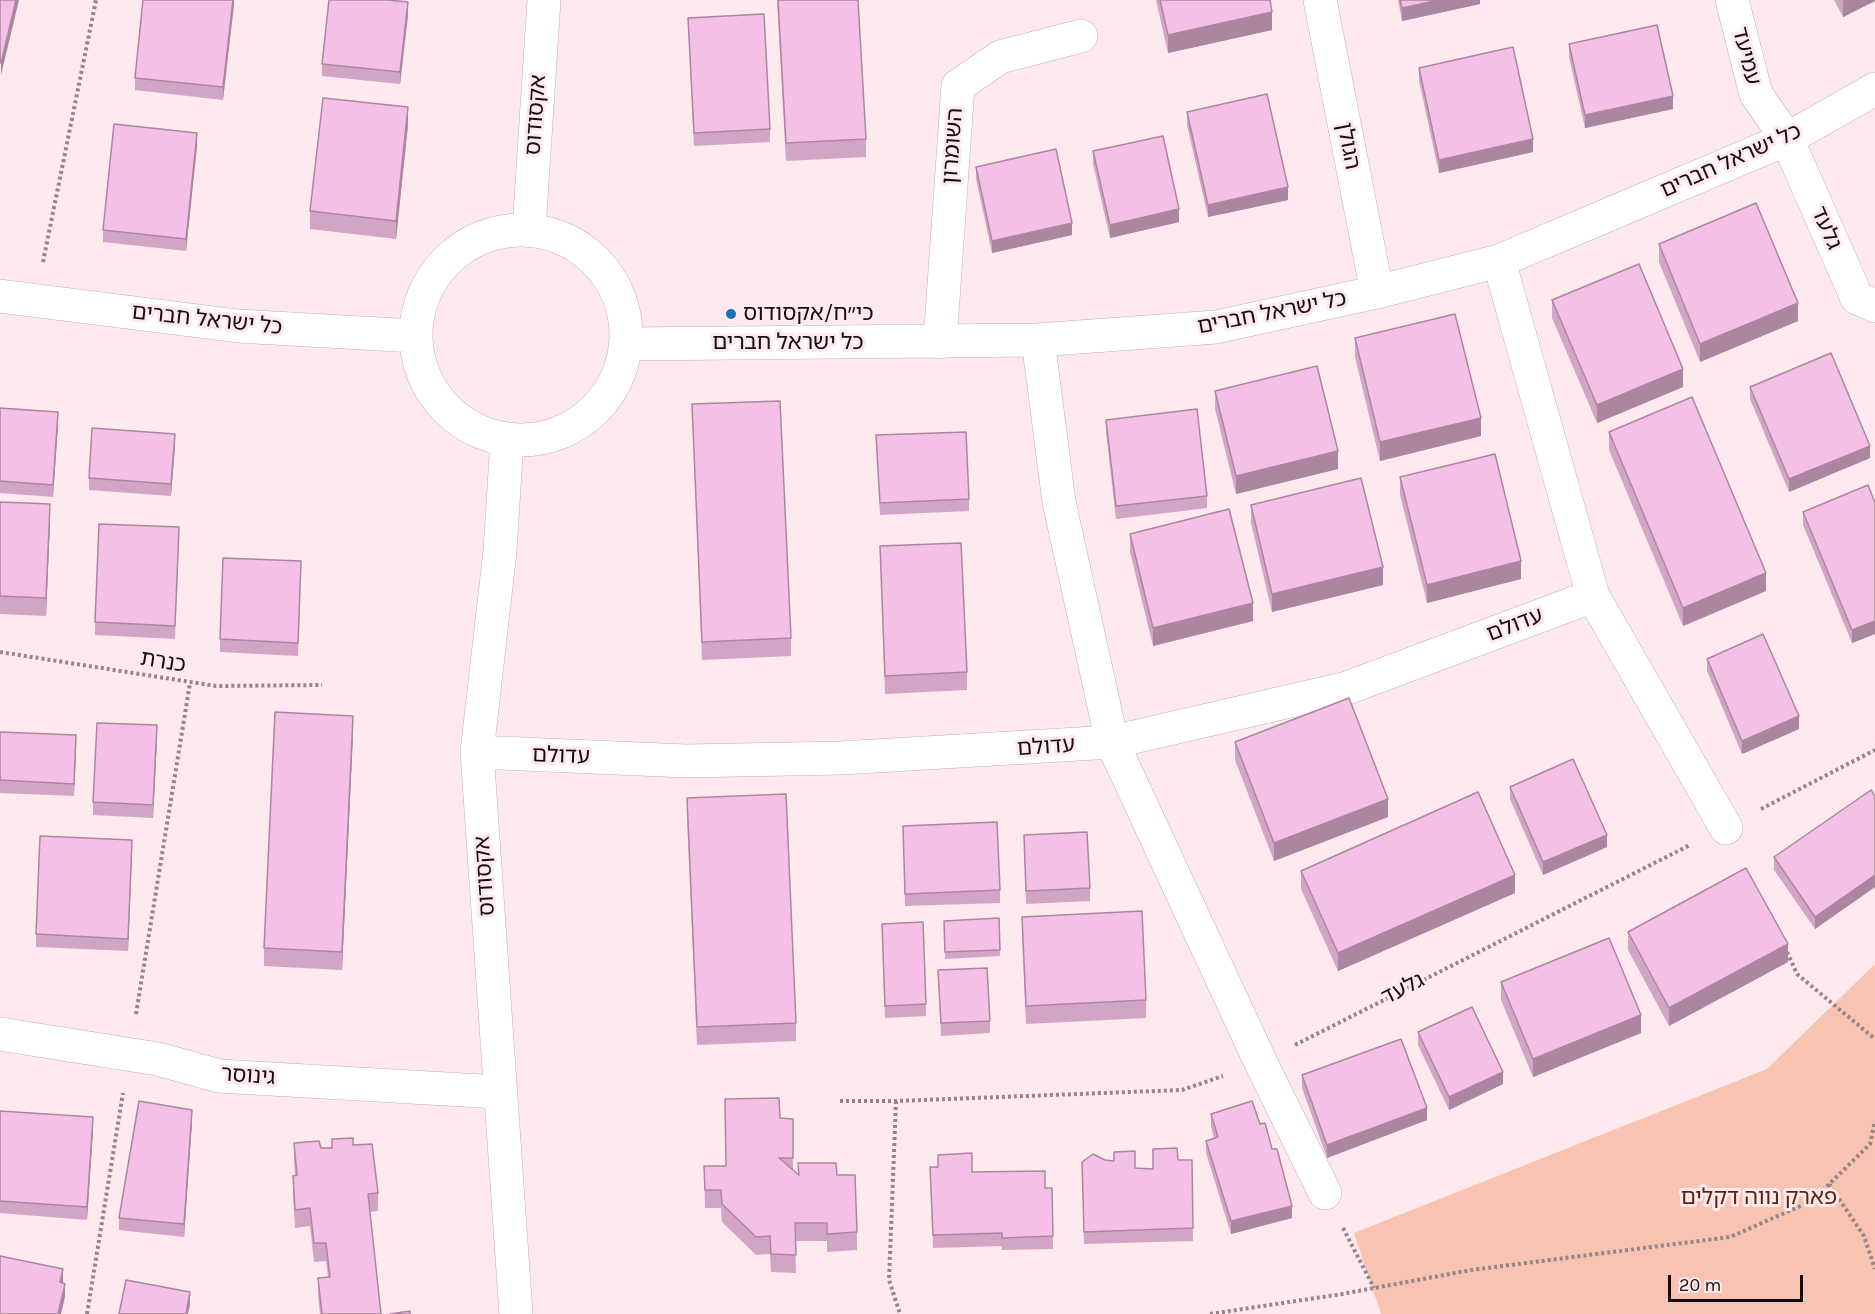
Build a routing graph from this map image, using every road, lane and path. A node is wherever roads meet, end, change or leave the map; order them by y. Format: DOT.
graph roads {
  1 [pos="96,0"];
  2 [pos="544,0"];
  3 [pos="1320,0"];
  4 [pos="1732,0"];
  5 [pos="1081,36"];
  6 [pos="1875,89"];
  7 [pos="1786,139"];
  8 [pos="529,230"];
  9 [pos="1499,261"];
  10 [pos="1377,292"];
  11 [pos="0,296"];
  12 [pos="35,301"];
  13 [pos="1875,306"];
  14 [pos="415,336"];
  15 [pos="1038,340"];
  16 [pos="940,342"];
  17 [pos="628,344"];
  18 [pos="507,440"];
  19 [pos="1593,596"];
  20 [pos="0,652"];
  21 [pos="190,683"];
  22 [pos="322,685"];
  23 [pos="1112,742"];
  24 [pos="1875,750"];
  25 [pos="477,752"];
  26 [pos="1726,828"];
  27 [pos="1782,943"];
  28 [pos="0,1034"];
  29 [pos="1875,1039"];
  30 [pos="129,1055"];
  31 [pos="1261,1063"];
  32 [pos="499,1092"];
  33 [pos="840,1101"];
  34 [pos="896,1101"];
  35 [pos="1875,1121"];
  36 [pos="1829,1185"];
  37 [pos="1325,1193"];
  38 [pos="1875,1269"];
  39 [pos="1374,1288"];
  40 [pos="87,1314"];
  41 [pos="516,1314"];
  42 [pos="900,1314"];
  43 [pos="1210,1314"];
  1 -- 12 [label="path"];
  2 -- 8 [label="street, אקסודוס"];
  3 -- 10 [label="street, הגולן"];
  4 -- 7 [label="street, עמיעד"];
  5 -- 16 [label="street, השומרון"];
  6 -- 7 [label="street, כל ישראל חברים"];
  7 -- 9 [label="street, כל ישראל חברים"];
  7 -- 13 [label="street, גלעד"];
  8 -- 14 [label="street"];
  8 -- 17 [label="street"];
  9 -- 10 [label="street, כל ישראל חברים"];
  9 -- 19 [label="street"];
  10 -- 15 [label="street, כל ישראל חברים"];
  11 -- 12 [label="street, כל ישראל חברים"];
  12 -- 14 [label="street, כל ישראל חברים"];
  14 -- 18 [label="street"];
  15 -- 16 [label="street, כל ישראל חברים"];
  15 -- 23 [label="street"];
  16 -- 17 [label="street, כל ישראל חברים"];
  17 -- 18 [label="street"];
  18 -- 25 [label="street, אקסודוס"];
  19 -- 23 [label="street, עדולם"];
  19 -- 26 [label="street"];
  20 -- 21 [label="path, כנרת"];
  21 -- 22 [label="path, כנרת"];
  21 -- 30 [label="path"];
  23 -- 25 [label="street, עדולם"];
  23 -- 31 [label="street"];
  24 -- 26 [label="path, גלעד"];
  25 -- 32 [label="street, אקסודוס"];
  26 -- 31 [label="path, גלעד"];
  27 -- 29 [label="path"];
  28 -- 30 [label="street, גינוסר"];
  30 -- 32 [label="street, גינוסר"];
  30 -- 40 [label="path"];
  31 -- 34 [label="path, גלעד"];
  31 -- 37 [label="street"];
  32 -- 41 [label="street, אקסודוס"];
  33 -- 34 [label="path, גלעד"];
  34 -- 42 [label="path"];
  35 -- 36 [label="path"];
  36 -- 38 [label="path"];
  36 -- 39 [label="path"];
  37 -- 39 [label="path"];
  39 -- 43 [label="path"];
}
